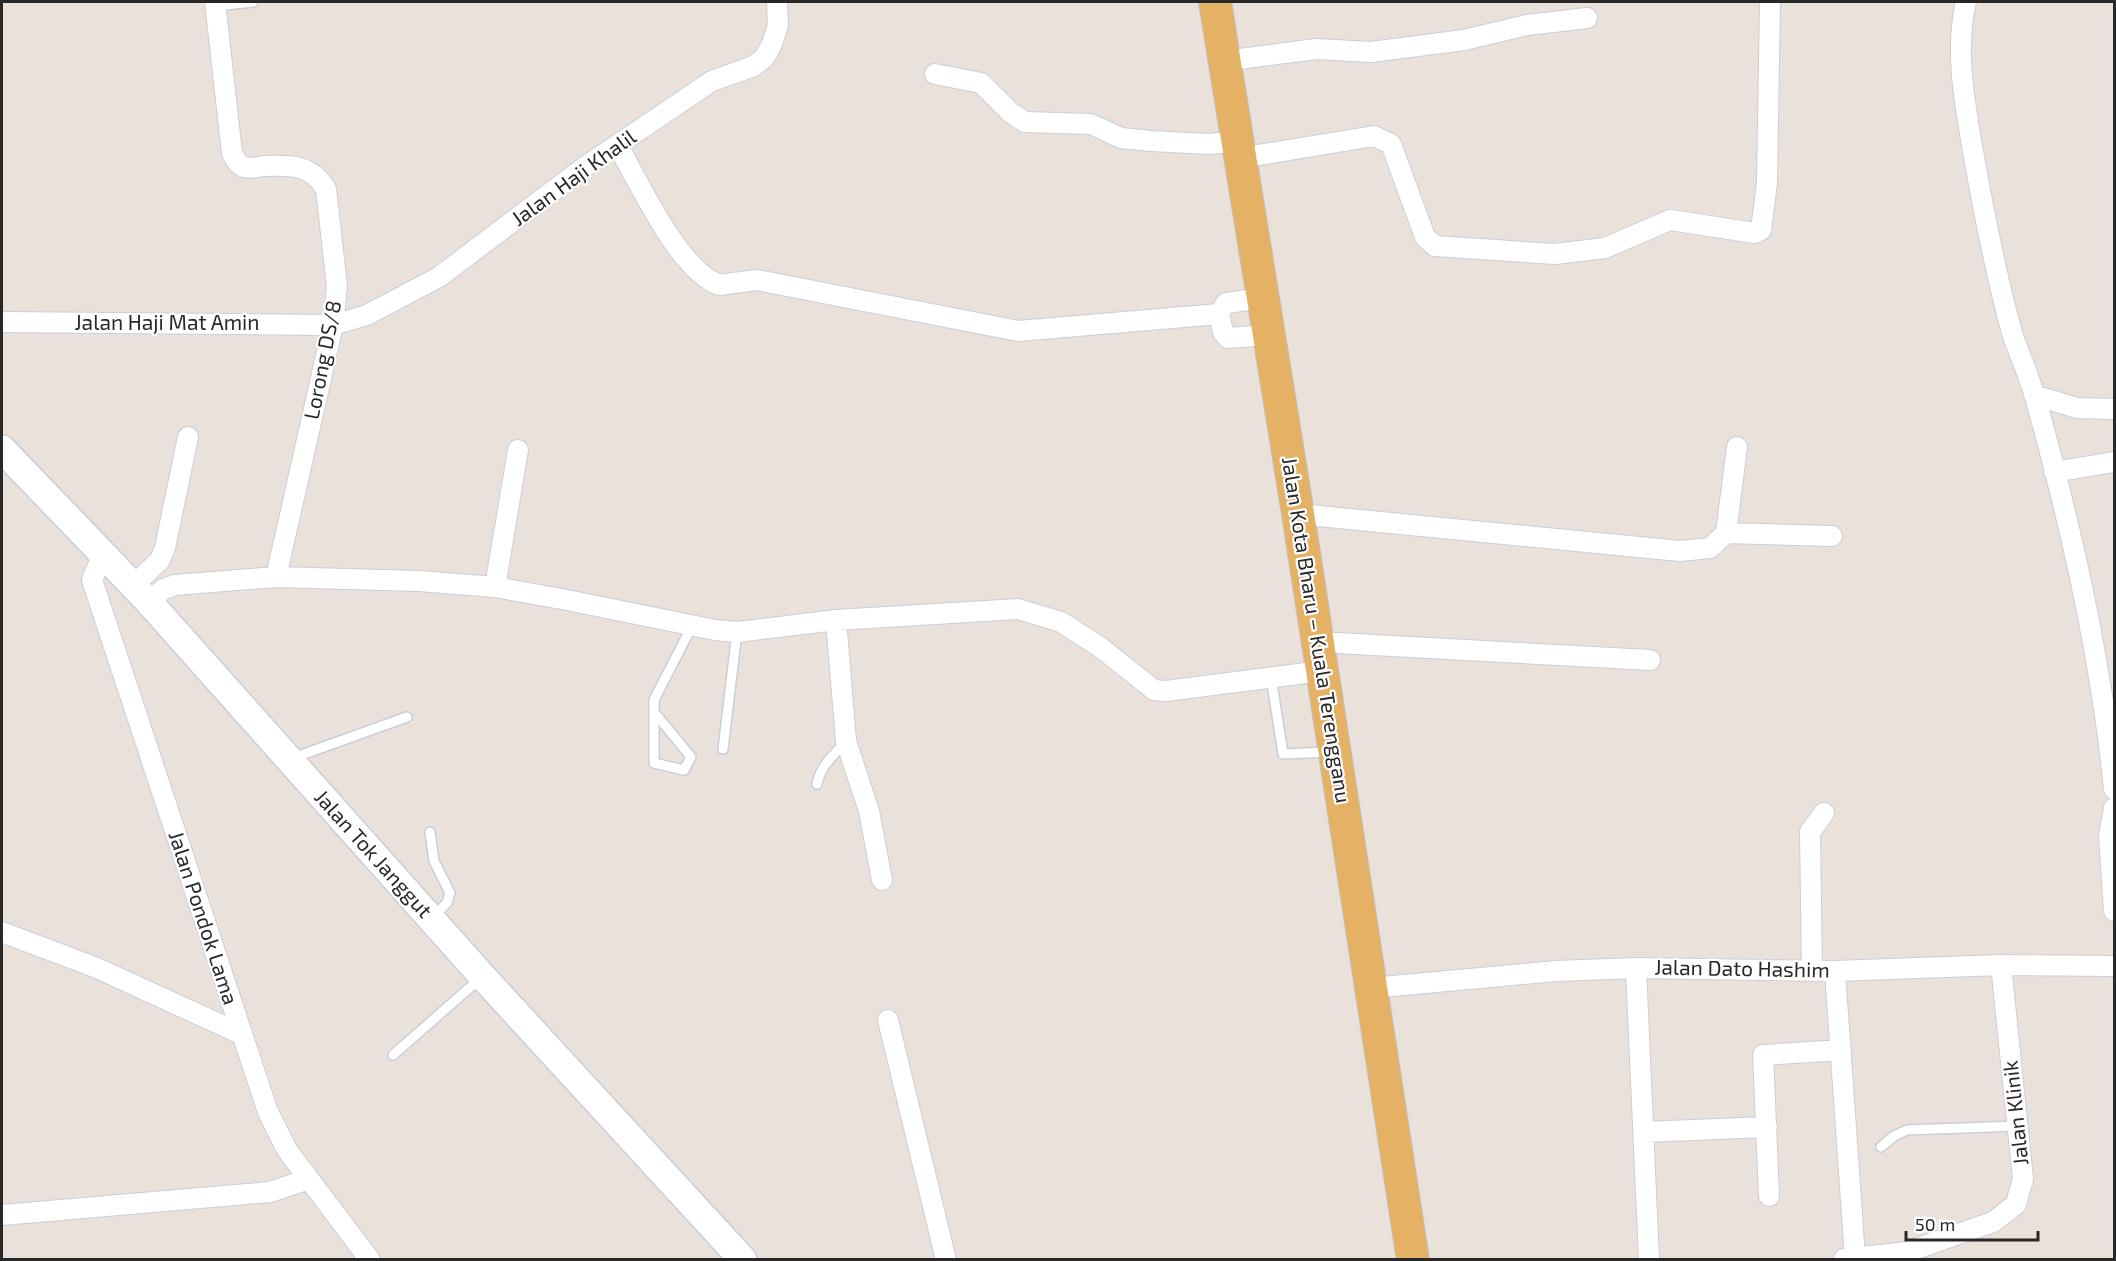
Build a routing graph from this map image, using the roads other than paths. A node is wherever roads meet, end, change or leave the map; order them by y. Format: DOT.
graph roads {
  1 [pos="253,2"];
  2 [pos="777,2"];
  3 [pos="1215,2"];
  4 [pos="1770,2"];
  5 [pos="1966,2"];
  6 [pos="215,4"];
  7 [pos="1587,18"];
  8 [pos="1224,61"];
  9 [pos="936,74"];
  10 [pos="618,146"];
  11 [pos="1239,150"];
  12 [pos="1263,298"];
  13 [pos="1219,314"];
  14 [pos="2,322"];
  15 [pos="333,325"];
  16 [pos="1269,334"];
  17 [pos="2034,395"];
  18 [pos="2115,409"];
  19 [pos="188,437"];
  20 [pos="1737,447"];
  21 [pos="2,449"];
  22 [pos="518,450"];
  23 [pos="2115,462"];
  24 [pos="2054,472"];
  25 [pos="1298,514"];
  26 [pos="1726,533"];
  27 [pos="1832,536"];
  28 [pos="103,555"];
  29 [pos="276,577"];
  30 [pos="495,588"];
  31 [pos="141,594"];
  32 [pos="836,620"];
  33 [pos="692,626"];
  34 [pos="737,632"];
  35 [pos="1320,657"];
  36 [pos="1650,660"];
  37 [pos="1271,676"];
  38 [pos="654,712"];
  39 [pos="407,717"];
  40 [pos="846,741"];
  41 [pos="723,749"];
  42 [pos="1334,751"];
  43 [pos="292,764"];
  44 [pos="817,784"];
  45 [pos="2115,789"];
  46 [pos="2115,808"];
  47 [pos="1824,813"];
  48 [pos="430,832"];
  49 [pos="882,880"];
  50 [pos="2115,911"];
  51 [pos="431,919"];
  52 [pos="2,932"];
  53 [pos="2001,965"];
  54 [pos="2115,966"];
  55 [pos="1636,968"];
  56 [pos="1812,971"];
  57 [pos="1835,971"];
  58 [pos="483,977"];
  59 [pos="1371,988"];
  60 [pos="888,1020"];
  61 [pos="240,1034"];
  62 [pos="1841,1050"];
  63 [pos="393,1054"];
  64 [pos="2018,1126"];
  65 [pos="1767,1127"];
  66 [pos="1644,1132"];
  67 [pos="1881,1147"];
  68 [pos="309,1179"];
  69 [pos="1769,1196"];
  70 [pos="2,1215"];
  71 [pos="1907,1256"];
  72 [pos="1849,1259"];
  73 [pos="370,1260"];
  74 [pos="743,1260"];
  75 [pos="946,1260"];
  76 [pos="1413,1260"];
  77 [pos="1649,1260"];
  1 -- 6 [label="lane"];
  2 -- 10 [label="street, Jalan Haji Khalil"];
  3 -- 8 [label="main road, Jalan Kota Bharu – Kuala Terengganu"];
  4 -- 11 [label="street"];
  5 -- 17 [label="street"];
  6 -- 15 [label="street, Lorong DS/8"];
  7 -- 8 [label="street"];
  8 -- 11 [label="main road, Jalan Kota Bharu – Kuala Terengganu"];
  9 -- 11 [label="street"];
  10 -- 13 [label="street"];
  10 -- 15 [label="street, Jalan Haji Khalil"];
  11 -- 12 [label="main road, Jalan Kota Bharu – Kuala Terengganu"];
  12 -- 13 [label="street"];
  12 -- 16 [label="main road, Jalan Kota Bharu – Kuala Terengganu"];
  13 -- 16 [label="street"];
  14 -- 15 [label="street, Jalan Haji Mat Amin"];
  15 -- 29 [label="street, Lorong DS/8"];
  16 -- 25 [label="main road, Jalan Kota Bharu – Kuala Terengganu"];
  17 -- 18 [label="street"];
  17 -- 24 [label="street"];
  19 -- 31 [label="street"];
  20 -- 26 [label="street"];
  21 -- 28 [label="main road, Jalan Tok Janggut"];
  22 -- 30 [label="street"];
  23 -- 24 [label="street"];
  24 -- 45 [label="street"];
  25 -- 26 [label="street"];
  25 -- 35 [label="main road, Jalan Kota Bharu – Kuala Terengganu"];
  26 -- 27 [label="street"];
  28 -- 31 [label="main road, Jalan Tok Janggut"];
  28 -- 61 [label="street, Jalan Pondok Lama"];
  29 -- 30 [label="street"];
  29 -- 31 [label="street"];
  30 -- 33 [label="street"];
  31 -- 43 [label="main road, Jalan Tok Janggut"];
  32 -- 34 [label="street"];
  32 -- 37 [label="street"];
  32 -- 40 [label="street"];
  33 -- 34 [label="street"];
  33 -- 38 [label="lane"];
  34 -- 41 [label="lane"];
  35 -- 36 [label="street"];
  35 -- 37 [label="street"];
  35 -- 42 [label="main road, Jalan Kota Bharu – Kuala Terengganu"];
  37 -- 42 [label="lane"];
  38 -- 38 [label="lane"];
  39 -- 43 [label="lane"];
  40 -- 44 [label="lane"];
  40 -- 49 [label="street"];
  42 -- 59 [label="main road, Jalan Kota Bharu – Kuala Terengganu"];
  43 -- 51 [label="main road, Jalan Tok Janggut"];
  46 -- 50 [label="street"];
  47 -- 56 [label="street"];
  48 -- 51 [label="lane"];
  51 -- 58 [label="main road, Jalan Tok Janggut"];
  52 -- 61 [label="street"];
  53 -- 54 [label="street, Jalan Dato Hashim"];
  53 -- 57 [label="street, Jalan Dato Hashim"];
  53 -- 64 [label="street, Jalan Klinik"];
  55 -- 56 [label="street, Jalan Dato Hashim"];
  55 -- 59 [label="street, Jalan Dato Hashim"];
  55 -- 66 [label="street"];
  56 -- 57 [label="street, Jalan Dato Hashim"];
  57 -- 62 [label="street"];
  58 -- 63 [label="lane"];
  58 -- 74 [label="main road, Jalan Tok Janggut"];
  59 -- 76 [label="main road, Jalan Kota Bharu – Kuala Terengganu"];
  60 -- 75 [label="street"];
  61 -- 68 [label="street, Jalan Pondok Lama"];
  62 -- 65 [label="street"];
  62 -- 72 [label="street"];
  64 -- 67 [label="lane"];
  64 -- 71 [label="street, Jalan Klinik"];
  65 -- 66 [label="street"];
  65 -- 69 [label="street"];
  66 -- 77 [label="street"];
  68 -- 70 [label="street"];
  68 -- 73 [label="street, Jalan Pondok Lama"];
  71 -- 72 [label="street, Jalan Klinik"];
}
